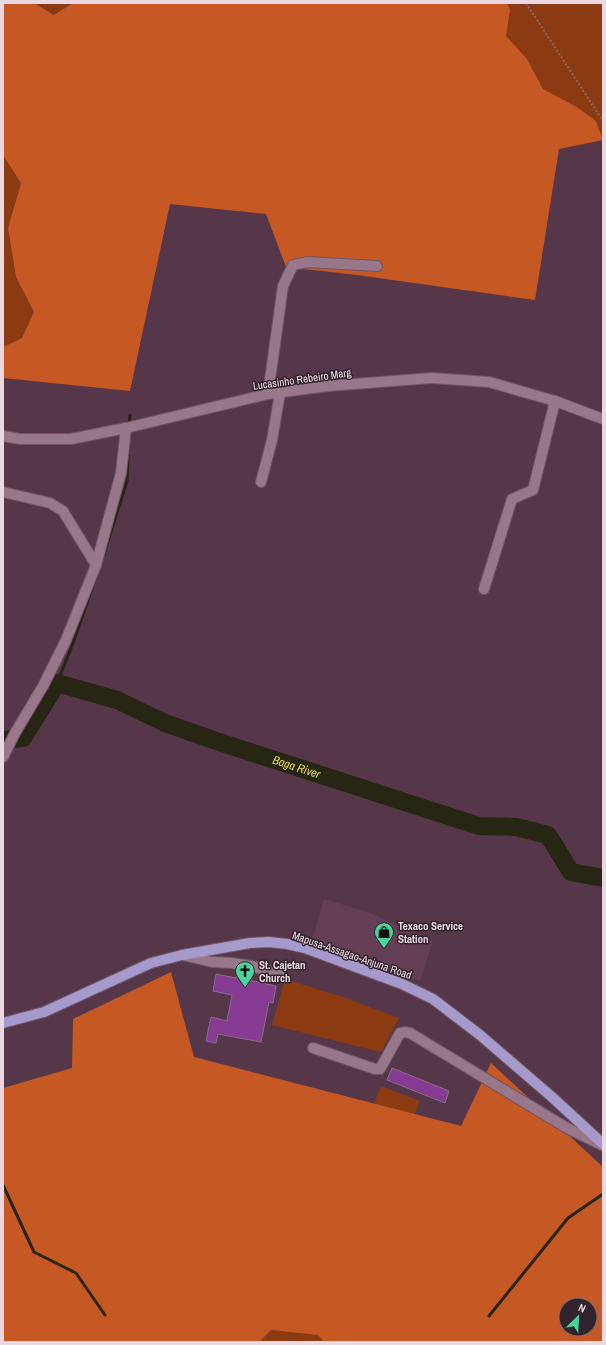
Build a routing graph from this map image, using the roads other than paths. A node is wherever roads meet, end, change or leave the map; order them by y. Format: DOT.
graph roads {
  1 [pos="377,266"];
  2 [pos="280,393"];
  3 [pos="268,394"];
  4 [pos="555,402"];
  5 [pos="603,419"];
  6 [pos="126,428"];
  7 [pos="3,436"];
  8 [pos="261,482"];
  9 [pos="3,492"];
  10 [pos="96,564"];
  11 [pos="484,589"];
  12 [pos="3,756"];
  13 [pos="182,955"];
  14 [pos="281,975"];
  15 [pos="3,1023"];
  16 [pos="313,1048"];
  17 [pos="603,1145"];
  1 -- 3 [label="street"];
  2 -- 3 [label="street, Lucasinho Rebeiro Marg"];
  2 -- 4 [label="street, Lucasinho Rebeiro Marg"];
  2 -- 8 [label="street"];
  3 -- 6 [label="street, Lucasinho Rebeiro Marg"];
  4 -- 5 [label="street, Lucasinho Rebeiro Marg"];
  4 -- 11 [label="street"];
  6 -- 7 [label="street, Lucasinho Rebeiro Marg"];
  6 -- 10 [label="street"];
  9 -- 10 [label="street"];
  10 -- 12 [label="street"];
  13 -- 14 [label="street"];
  13 -- 15 [label="main road, Mapusa-Assagao-Anjuna Road"];
  13 -- 17 [label="main road, Mapusa-Assagao-Anjuna Road"];
  16 -- 17 [label="street"];
}
